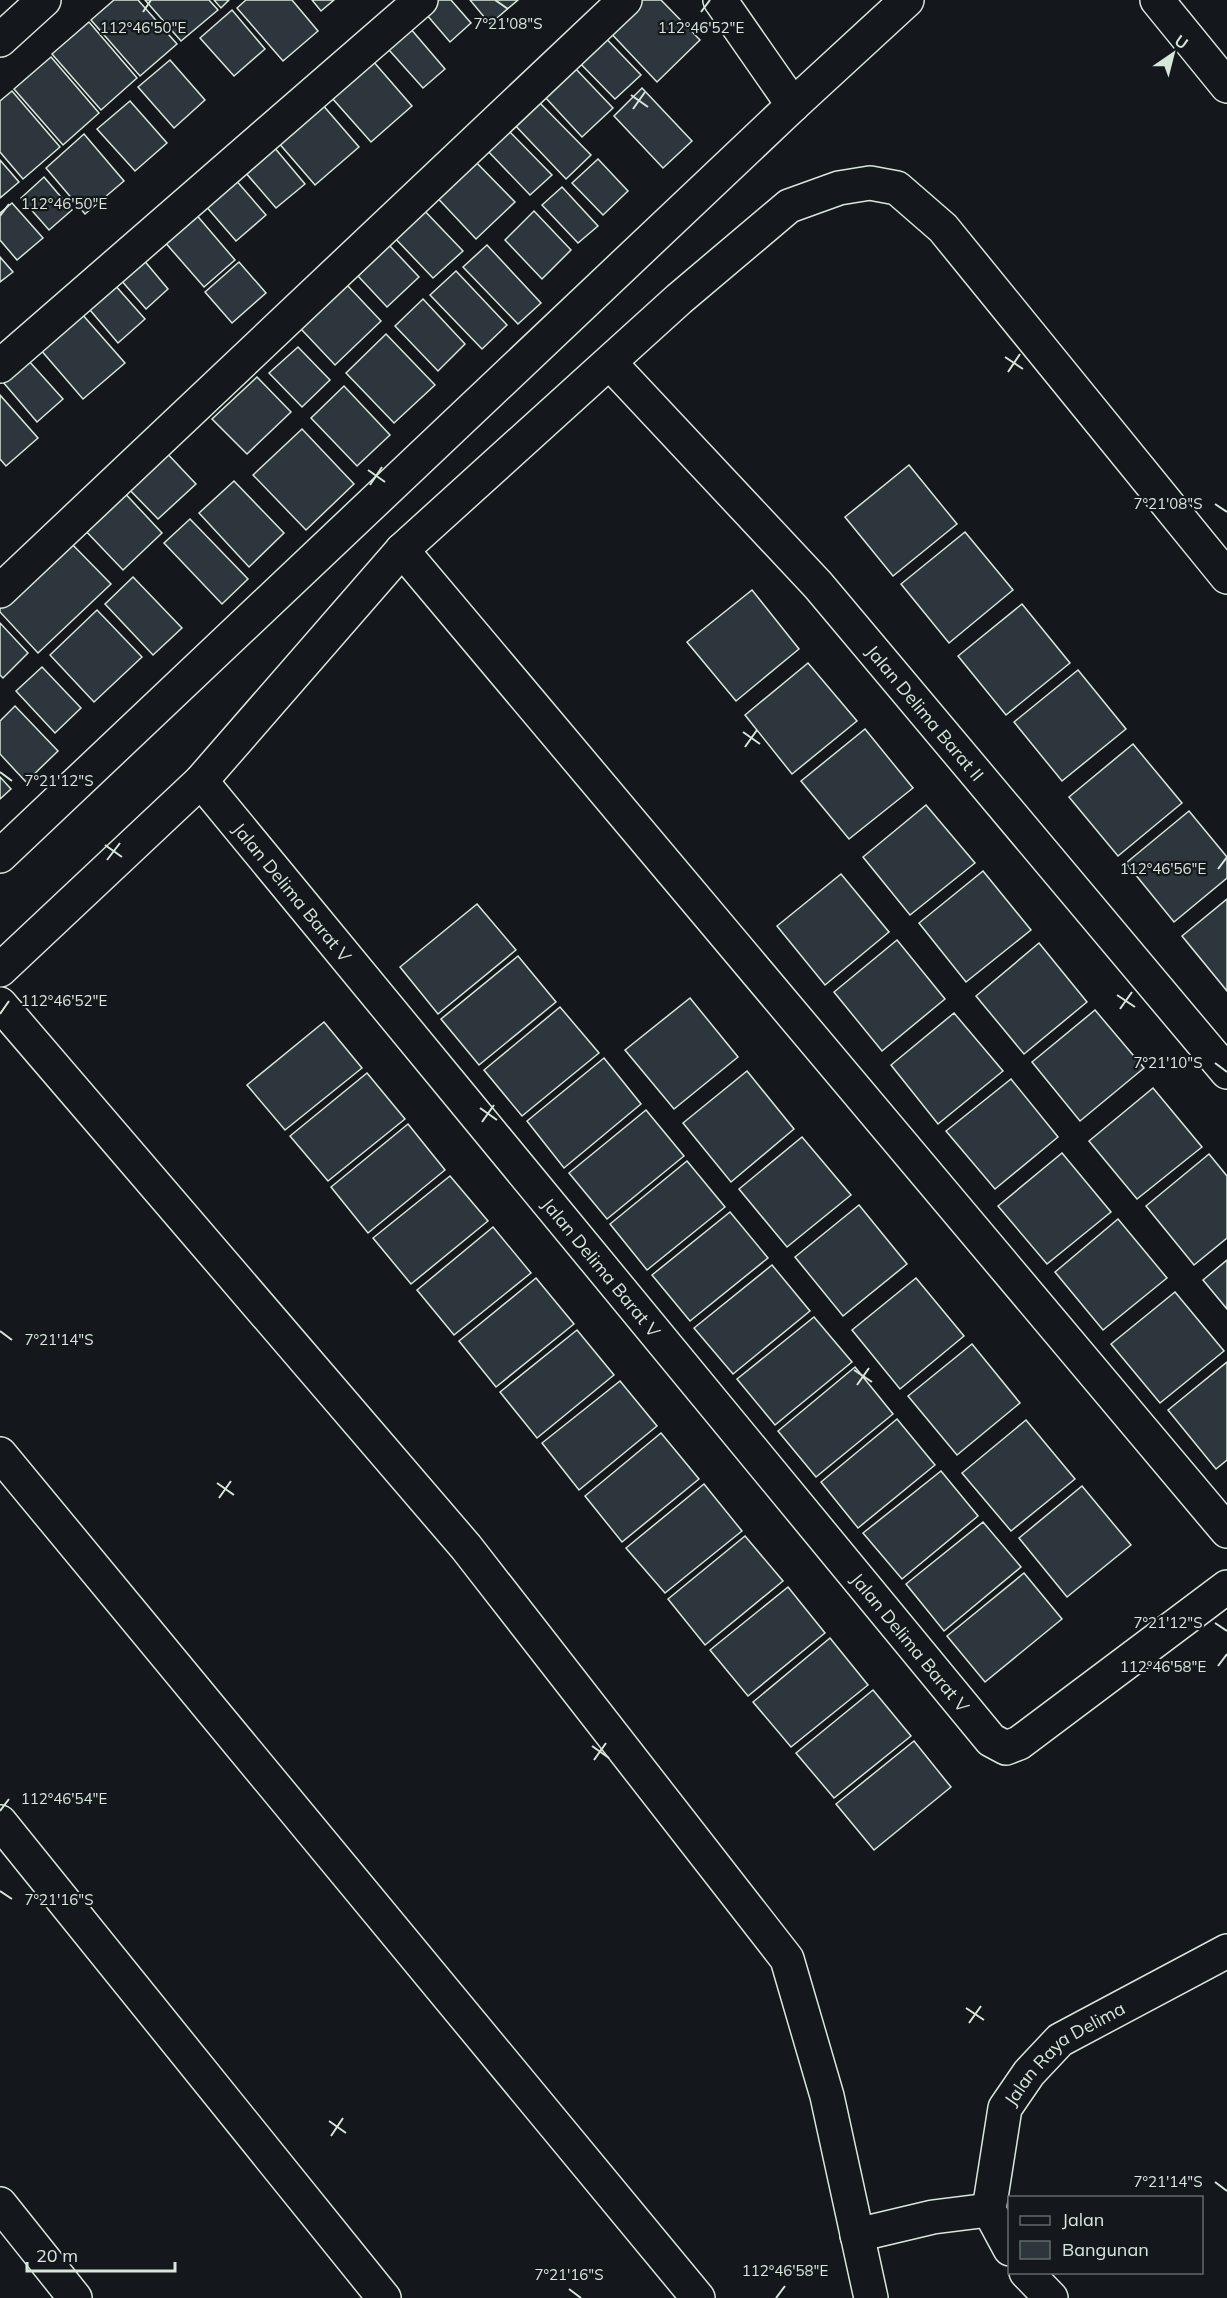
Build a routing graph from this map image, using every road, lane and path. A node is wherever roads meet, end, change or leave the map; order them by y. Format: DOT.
graph roads {
  1 [pos="44,0"];
  2 [pos="421,0"];
  3 [pos="625,0"];
  4 [pos="720,0"];
  5 [pos="907,0"];
  6 [pos="1157,0"];
  7 [pos="0,40"];
  8 [pos="1227,86"];
  9 [pos="793,105"];
  10 [pos="610,363"];
  11 [pos="0,366"];
  12 [pos="402,550"];
  13 [pos="1227,577"];
  14 [pos="0,591"];
  15 [pos="201,781"];
  16 [pos="0,856"];
  17 [pos="0,970"];
  18 [pos="0,1004"];
  19 [pos="1227,1072"];
  20 [pos="0,1454"];
  21 [pos="1227,1531"];
  22 [pos="1227,1587"];
  23 [pos="0,1822"];
  24 [pos="1227,1951"];
  25 [pos="0,2204"];
  26 [pos="989,2210"];
  27 [pos="857,2235"];
  28 [pos="1008,2245"];
  29 [pos="1028,2274"];
  30 [pos="75,2298"];
  31 [pos="384,2298"];
  32 [pos="698,2298"];
  33 [pos="871,2298"];
  34 [pos="1051,2298"];
  1 -- 7 [label="street"];
  2 -- 11 [label="street"];
  3 -- 14 [label="street"];
  4 -- 9 [label="street"];
  5 -- 9 [label="street"];
  6 -- 8 [label="street"];
  9 -- 16 [label="street"];
  10 -- 12 [label="street"];
  10 -- 13 [label="street"];
  10 -- 19 [label="street, Jalan Delima Barat II"];
  12 -- 15 [label="street"];
  12 -- 21 [label="street"];
  15 -- 17 [label="street"];
  15 -- 22 [label="street, Jalan Delima Barat V"];
  18 -- 27 [label="street"];
  20 -- 32 [label="street"];
  23 -- 31 [label="street"];
  24 -- 26 [label="street, Jalan Raya Delima"];
  25 -- 30 [label="street"];
  26 -- 27 [label="street"];
  26 -- 28 [label="street"];
  27 -- 33 [label="street"];
  29 -- 34 [label="street"];
}
